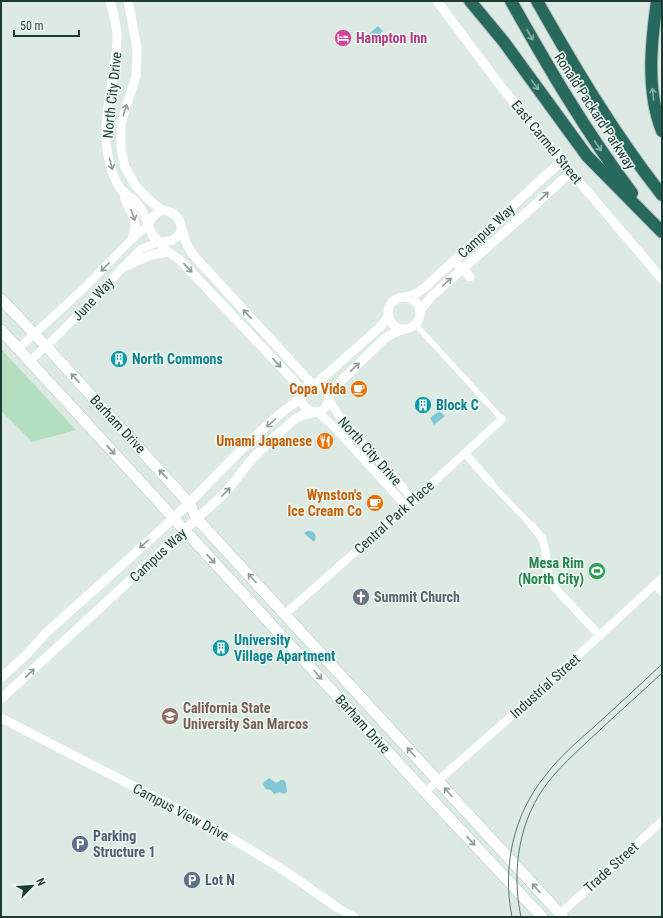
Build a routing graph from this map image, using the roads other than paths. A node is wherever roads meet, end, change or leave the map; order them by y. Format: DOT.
graph roads {
  1 [pos="110,1"];
  2 [pos="128,1"];
  3 [pos="437,1"];
  4 [pos="470,1"];
  5 [pos="511,1"];
  6 [pos="537,1"];
  7 [pos="658,1"];
  8 [pos="662,131"];
  9 [pos="562,161"];
  10 [pos="571,172"];
  11 [pos="124,192"];
  12 [pos="662,195"];
  13 [pos="162,210"];
  14 [pos="148,225"];
  15 [pos="181,227"];
  16 [pos="662,232"];
  17 [pos="132,239"];
  18 [pos="159,242"];
  19 [pos="168,252"];
  20 [pos="449,265"];
  21 [pos="122,268"];
  22 [pos="463,268"];
  23 [pos="470,276"];
  24 [pos="662,279"];
  25 [pos="406,297"];
  26 [pos="1,299"];
  27 [pos="420,310"];
  28 [pos="389,316"];
  29 [pos="415,324"];
  30 [pos="405,329"];
  31 [pos="1,330"];
  32 [pos="35,334"];
  33 [pos="46,346"];
  34 [pos="18,349"];
  35 [pos="30,361"];
  36 [pos="314,384"];
  37 [pos="301,395"];
  38 [pos="329,398"];
  39 [pos="316,412"];
  40 [pos="502,419"];
  41 [pos="465,453"];
  42 [pos="490,482"];
  43 [pos="414,500"];
  44 [pos="189,502"];
  45 [pos="406,506"];
  46 [pos="173,517"];
  47 [pos="197,519"];
  48 [pos="532,526"];
  49 [pos="185,530"];
  50 [pos="662,578"];
  51 [pos="655,584"];
  52 [pos="662,592"];
  53 [pos="282,611"];
  54 [pos="600,636"];
  55 [pos="1,678"];
  56 [pos="1,699"];
  57 [pos="1,718"];
  58 [pos="438,781"];
  59 [pos="425,792"];
  60 [pos="662,821"];
  61 [pos="338,908"];
  62 [pos="561,916"];
  63 [pos="355,917"];
  64 [pos="542,917"];
  1 -- 11 [label="street, North City Drive, one-way"];
  13 -- 2 [label="street, North City Drive, one-way"];
  3 -- 9 [label="street, East Carmel Street"];
  4 -- 16 [label="highway, one-way"];
  5 -- 16 [label="highway, Ronald Packard Parkway, one-way"];
  6 -- 12 [label="highway, Ronald Packard Parkway"];
  8 -- 7 [label="highway, one-way"];
  9 -- 10 [label="street, East Carmel Street"];
  9 -- 20 [label="street, Campus Way"];
  22 -- 10 [label="street, Campus Way, one-way"];
  10 -- 24 [label="street, East Carmel Street"];
  11 -- 14 [label="street, North City Drive"];
  11 -- 17 [label="street, one-way"];
  13 -- 14 [label="street"];
  13 -- 15 [label="street, North City Drive"];
  14 -- 17 [label="street, June Way"];
  14 -- 18 [label="street, North City Drive"];
  15 -- 18 [label="street"];
  36 -- 15 [label="street, North City Drive, one-way"];
  17 -- 32 [label="street, June Way, one-way"];
  18 -- 19 [label="street, North City Drive"];
  18 -- 21 [label="street, June Way"];
  19 -- 21 [label="street"];
  19 -- 37 [label="street, North City Drive, one-way"];
  20 -- 22 [label="street"];
  20 -- 25 [label="street, Campus Way"];
  21 -- 33 [label="street, June Way"];
  22 -- 23 [label="street"];
  27 -- 22 [label="street, Campus Way, one-way"];
  25 -- 27 [label="street"];
  25 -- 28 [label="street, Campus Way"];
  26 -- 32 [label="main road, Barham Drive"];
  27 -- 29 [label="street, Campus Way"];
  28 -- 30 [label="street"];
  28 -- 36 [label="street, Campus Way"];
  29 -- 30 [label="street, Campus Way"];
  29 -- 40 [label="street"];
  38 -- 30 [label="street, Campus Way, one-way"];
  31 -- 34 [label="main road"];
  32 -- 33 [label="main road, Barham Drive"];
  32 -- 34 [label="street, June Way"];
  33 -- 35 [label="street, June Way"];
  44 -- 33 [label="main road, Barham Drive, one-way"];
  34 -- 35 [label="main road, Barham Drive"];
  35 -- 46 [label="main road, Barham Drive, one-way"];
  36 -- 37 [label="street, Campus Way"];
  36 -- 38 [label="street"];
  37 -- 39 [label="street"];
  37 -- 44 [label="street, Campus Way, one-way"];
  38 -- 39 [label="street, Campus Way"];
  38 -- 43 [label="street, North City Drive"];
  39 -- 45 [label="street, North City Drive"];
  47 -- 39 [label="street, Campus Way, one-way"];
  40 -- 41 [label="street, Central Park Place"];
  41 -- 42 [label="street"];
  41 -- 43 [label="street, Central Park Place"];
  42 -- 48 [label="street"];
  43 -- 45 [label="street, Central Park Place"];
  44 -- 46 [label="street, Campus Way"];
  44 -- 47 [label="main road, Barham Drive"];
  45 -- 53 [label="street, Central Park Place"];
  46 -- 49 [label="main road, Barham Drive"];
  46 -- 55 [label="street, Campus Way, one-way"];
  47 -- 49 [label="street, Campus Way"];
  53 -- 47 [label="main road, one-way"];
  48 -- 54 [label="street"];
  56 -- 49 [label="street, Campus Way, one-way"];
  49 -- 59 [label="main road, Barham Drive, one-way"];
  50 -- 51 [label="street, Industrial Street"];
  51 -- 52 [label="street"];
  51 -- 54 [label="street, Industrial Street"];
  58 -- 53 [label="main road, Barham Drive, one-way"];
  54 -- 58 [label="street, Industrial Street"];
  57 -- 61 [label="street, Campus View Drive"];
  58 -- 59 [label="street, Industrial Street"];
  62 -- 58 [label="main road, Barham Drive, one-way"];
  59 -- 64 [label="main road, Barham Drive, one-way"];
  60 -- 62 [label="street, Trade Street"];
  61 -- 63 [label="street, Campus View Drive"];
}
